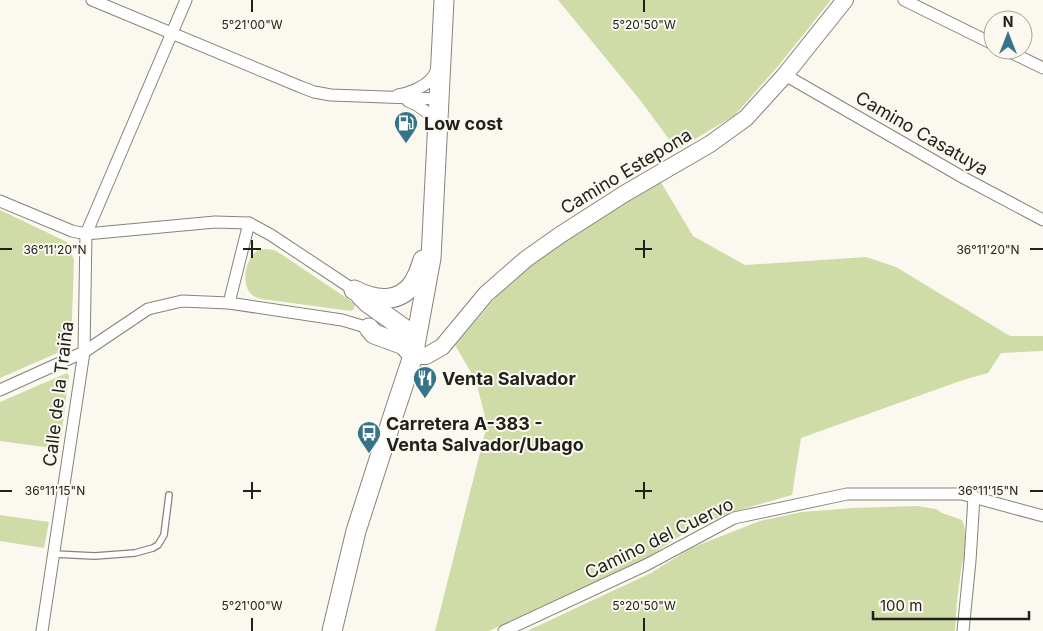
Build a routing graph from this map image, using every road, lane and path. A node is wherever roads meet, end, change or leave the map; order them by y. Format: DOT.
graph roads {
  1 [pos="92,0"];
  2 [pos="186,0"];
  3 [pos="444,0"];
  4 [pos="845,0"];
  5 [pos="904,0"];
  6 [pos="172,33"];
  7 [pos="983,39"];
  8 [pos="441,60"];
  9 [pos="1027,60"];
  10 [pos="1043,68"];
  11 [pos="785,75"];
  12 [pos="396,98"];
  13 [pos="439,99"];
  14 [pos="437,126"];
  15 [pos="0,201"];
  16 [pos="433,217"];
  17 [pos="1043,220"];
  18 [pos="249,223"];
  19 [pos="86,234"];
  20 [pos="354,290"];
  21 [pos="229,303"];
  22 [pos="378,310"];
  23 [pos="365,327"];
  24 [pos="415,343"];
  25 [pos="84,352"];
  26 [pos="0,390"];
  27 [pos="169,495"];
  28 [pos="974,497"];
  29 [pos="1043,516"];
  30 [pos="54,554"];
  31 [pos="42,631"];
  32 [pos="332,631"];
  33 [pos="504,631"];
  34 [pos="962,631"];
  1 -- 6 [label="street"];
  2 -- 6 [label="street, Calle de la Traiña"];
  3 -- 8 [label="main road"];
  4 -- 11 [label="main road, Camino Estepona"];
  5 -- 7 [label="street"];
  6 -- 12 [label="street"];
  6 -- 19 [label="street, Calle de la Traiña"];
  8 -- 12 [label="street"];
  8 -- 13 [label="main road"];
  9 -- 10 [label="street"];
  11 -- 17 [label="street, Camino Casatuya"];
  11 -- 24 [label="main road, Camino Estepona"];
  12 -- 13 [label="street"];
  12 -- 14 [label="street"];
  13 -- 14 [label="main road"];
  14 -- 16 [label="main road"];
  15 -- 19 [label="street"];
  16 -- 20 [label="main road"];
  16 -- 24 [label="main road"];
  18 -- 19 [label="street"];
  18 -- 20 [label="street"];
  18 -- 21 [label="street"];
  19 -- 25 [label="street, Calle de la Traiña"];
  20 -- 22 [label="main road"];
  21 -- 23 [label="street"];
  21 -- 25 [label="street"];
  22 -- 23 [label="main road"];
  22 -- 24 [label="main road"];
  23 -- 24 [label="main road"];
  24 -- 32 [label="main road"];
  25 -- 26 [label="street"];
  25 -- 30 [label="street, Calle de la Traiña"];
  27 -- 30 [label="lane"];
  28 -- 29 [label="street, Camino del Cuervo"];
  28 -- 33 [label="street, Camino del Cuervo"];
  28 -- 34 [label="street"];
  30 -- 31 [label="street, Calle de la Traiña"];
}
